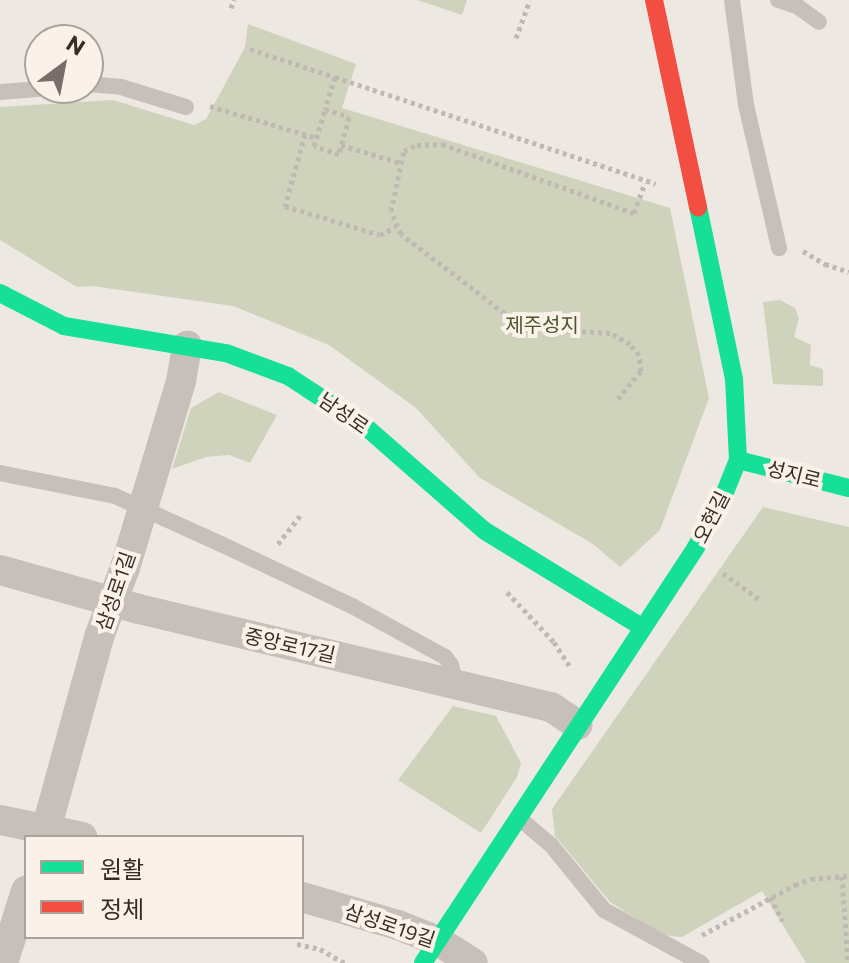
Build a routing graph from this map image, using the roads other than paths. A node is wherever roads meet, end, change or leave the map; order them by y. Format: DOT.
graph roads {
  1 [pos="654,0"];
  2 [pos="732,0"];
  3 [pos="778,0"];
  4 [pos="819,22"];
  5 [pos="104,85"];
  6 [pos="24,90"];
  7 [pos="0,92"];
  8 [pos="186,107"];
  9 [pos="779,248"];
  10 [pos="0,293"];
  11 [pos="187,346"];
  12 [pos="738,460"];
  13 [pos="0,473"];
  14 [pos="849,488"];
  15 [pos="142,509"];
  16 [pos="0,570"];
  17 [pos="113,601"];
  18 [pos="643,628"];
  19 [pos="456,685"];
  20 [pos="578,725"];
  21 [pos="517,817"];
  22 [pos="0,820"];
  23 [pos="45,832"];
  24 [pos="67,835"];
  25 [pos="24,897"];
  26 [pos="304,898"];
  27 [pos="431,952"];
  28 [pos="3,963"];
  29 [pos="473,963"];
  30 [pos="701,963"];
  1 -- 12 [label="street, 오현길"];
  2 -- 9 [label="lane"];
  3 -- 4 [label="lane"];
  5 -- 8 [label="lane"];
  6 -- 7 [label="lane"];
  10 -- 11 [label="street, 남성로"];
  11 -- 15 [label="street, 삼성로1길"];
  11 -- 18 [label="street, 남성로"];
  12 -- 14 [label="street, 성지로"];
  12 -- 18 [label="street, 오현길"];
  13 -- 15 [label="lane"];
  15 -- 17 [label="street, 삼성로1길"];
  15 -- 19 [label="lane"];
  16 -- 17 [label="street, 중앙로17길"];
  17 -- 19 [label="street, 중앙로17길"];
  17 -- 23 [label="street, 삼성로1길"];
  18 -- 20 [label="street, 오현길"];
  19 -- 20 [label="street, 중앙로17길"];
  20 -- 21 [label="street, 오현길"];
  21 -- 27 [label="street, 오현길"];
  21 -- 30 [label="lane"];
  22 -- 23 [label="street"];
  23 -- 24 [label="street"];
  25 -- 28 [label="street"];
  26 -- 27 [label="street, 삼성로19길"];
  27 -- 29 [label="street, 삼성로19길"];
}
